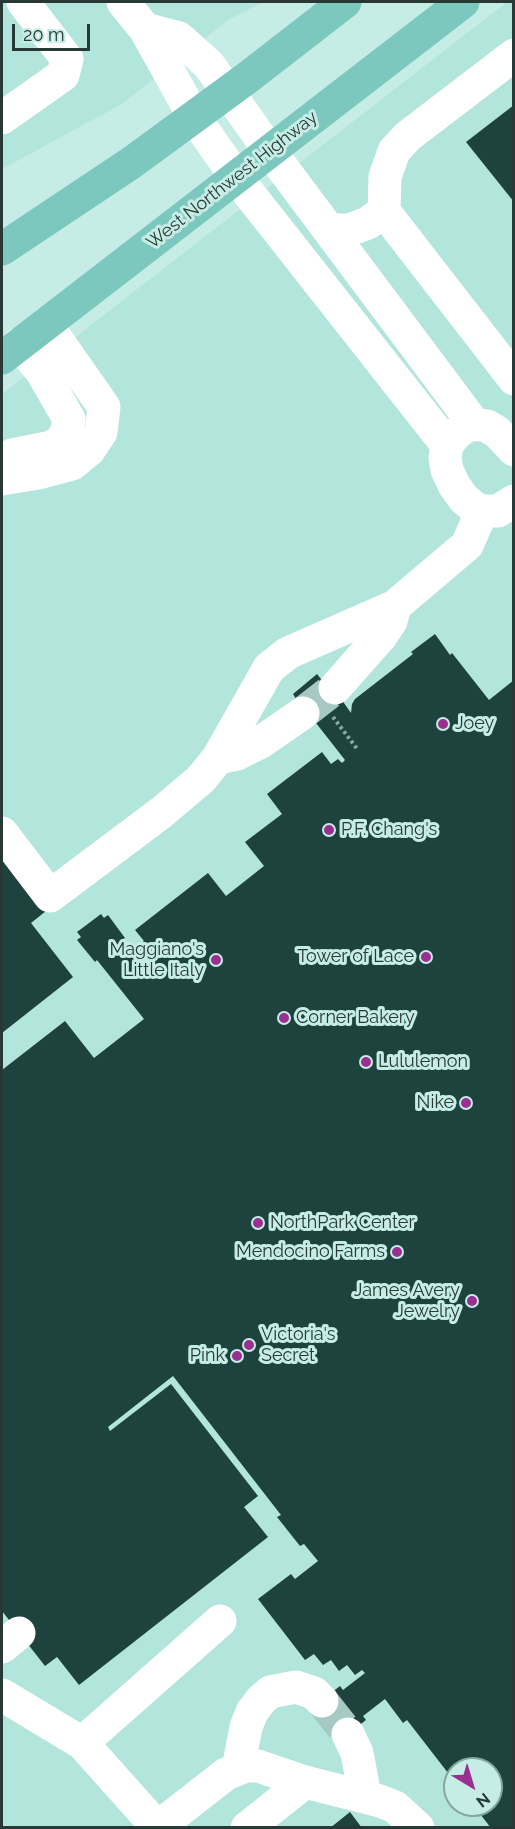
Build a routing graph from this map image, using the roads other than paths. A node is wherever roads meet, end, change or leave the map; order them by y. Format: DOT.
graph roads {
  1 [pos="23,2"];
  2 [pos="123,2"];
  3 [pos="345,2"];
  4 [pos="463,2"];
  5 [pos="145,29"];
  6 [pos="513,55"];
  7 [pos="228,91"];
  8 [pos="194,117"];
  9 [pos="2,118"];
  10 [pos="269,150"];
  11 [pos="236,177"];
  12 [pos="384,211"];
  13 [pos="329,230"];
  14 [pos="2,249"];
  15 [pos="46,324"];
  16 [pos="10,351"];
  17 [pos="513,379"];
  18 [pos="474,424"];
  19 [pos="447,445"];
  20 [pos="513,450"];
  21 [pos="2,457"];
  22 [pos="2,479"];
  23 [pos="513,501"];
  24 [pos="482,511"];
  25 [pos="395,606"];
  26 [pos="218,758"];
  27 [pos="2,833"];
  28 [pos="220,1621"];
  29 [pos="2,1695"];
  30 [pos="322,1701"];
  31 [pos="348,1734"];
  32 [pos="82,1743"];
  33 [pos="238,1769"];
  34 [pos="305,1782"];
  35 [pos="365,1796"];
  36 [pos="158,1827"];
  37 [pos="247,1827"];
  38 [pos="418,1827"];
  1 -- 9 [label="street"];
  2 -- 5 [label="street"];
  3 -- 7 [label="main road"];
  4 -- 10 [label="main road, West Northwest Highway"];
  5 -- 7 [label="street"];
  5 -- 8 [label="street"];
  6 -- 12 [label="street"];
  7 -- 8 [label="main road"];
  7 -- 10 [label="street"];
  8 -- 11 [label="street"];
  8 -- 14 [label="main road"];
  10 -- 11 [label="main road, West Northwest Highway"];
  10 -- 13 [label="street"];
  11 -- 15 [label="main road, West Northwest Highway"];
  11 -- 19 [label="street"];
  12 -- 13 [label="street"];
  12 -- 17 [label="street"];
  13 -- 18 [label="street"];
  15 -- 16 [label="main road, West Northwest Highway"];
  15 -- 22 [label="street"];
  16 -- 21 [label="street"];
  18 -- 19 [label="street"];
  18 -- 20 [label="street"];
  19 -- 24 [label="street"];
  23 -- 24 [label="street"];
  24 -- 25 [label="street"];
  25 -- 26 [label="street"];
  25 -- 26 [label="street"];
  26 -- 27 [label="street"];
  28 -- 32 [label="street"];
  29 -- 32 [label="street"];
  30 -- 33 [label="street"];
  31 -- 35 [label="street"];
  32 -- 36 [label="street"];
  33 -- 34 [label="street"];
  33 -- 36 [label="street"];
  34 -- 35 [label="street"];
  34 -- 37 [label="street"];
  35 -- 38 [label="street"];
}
